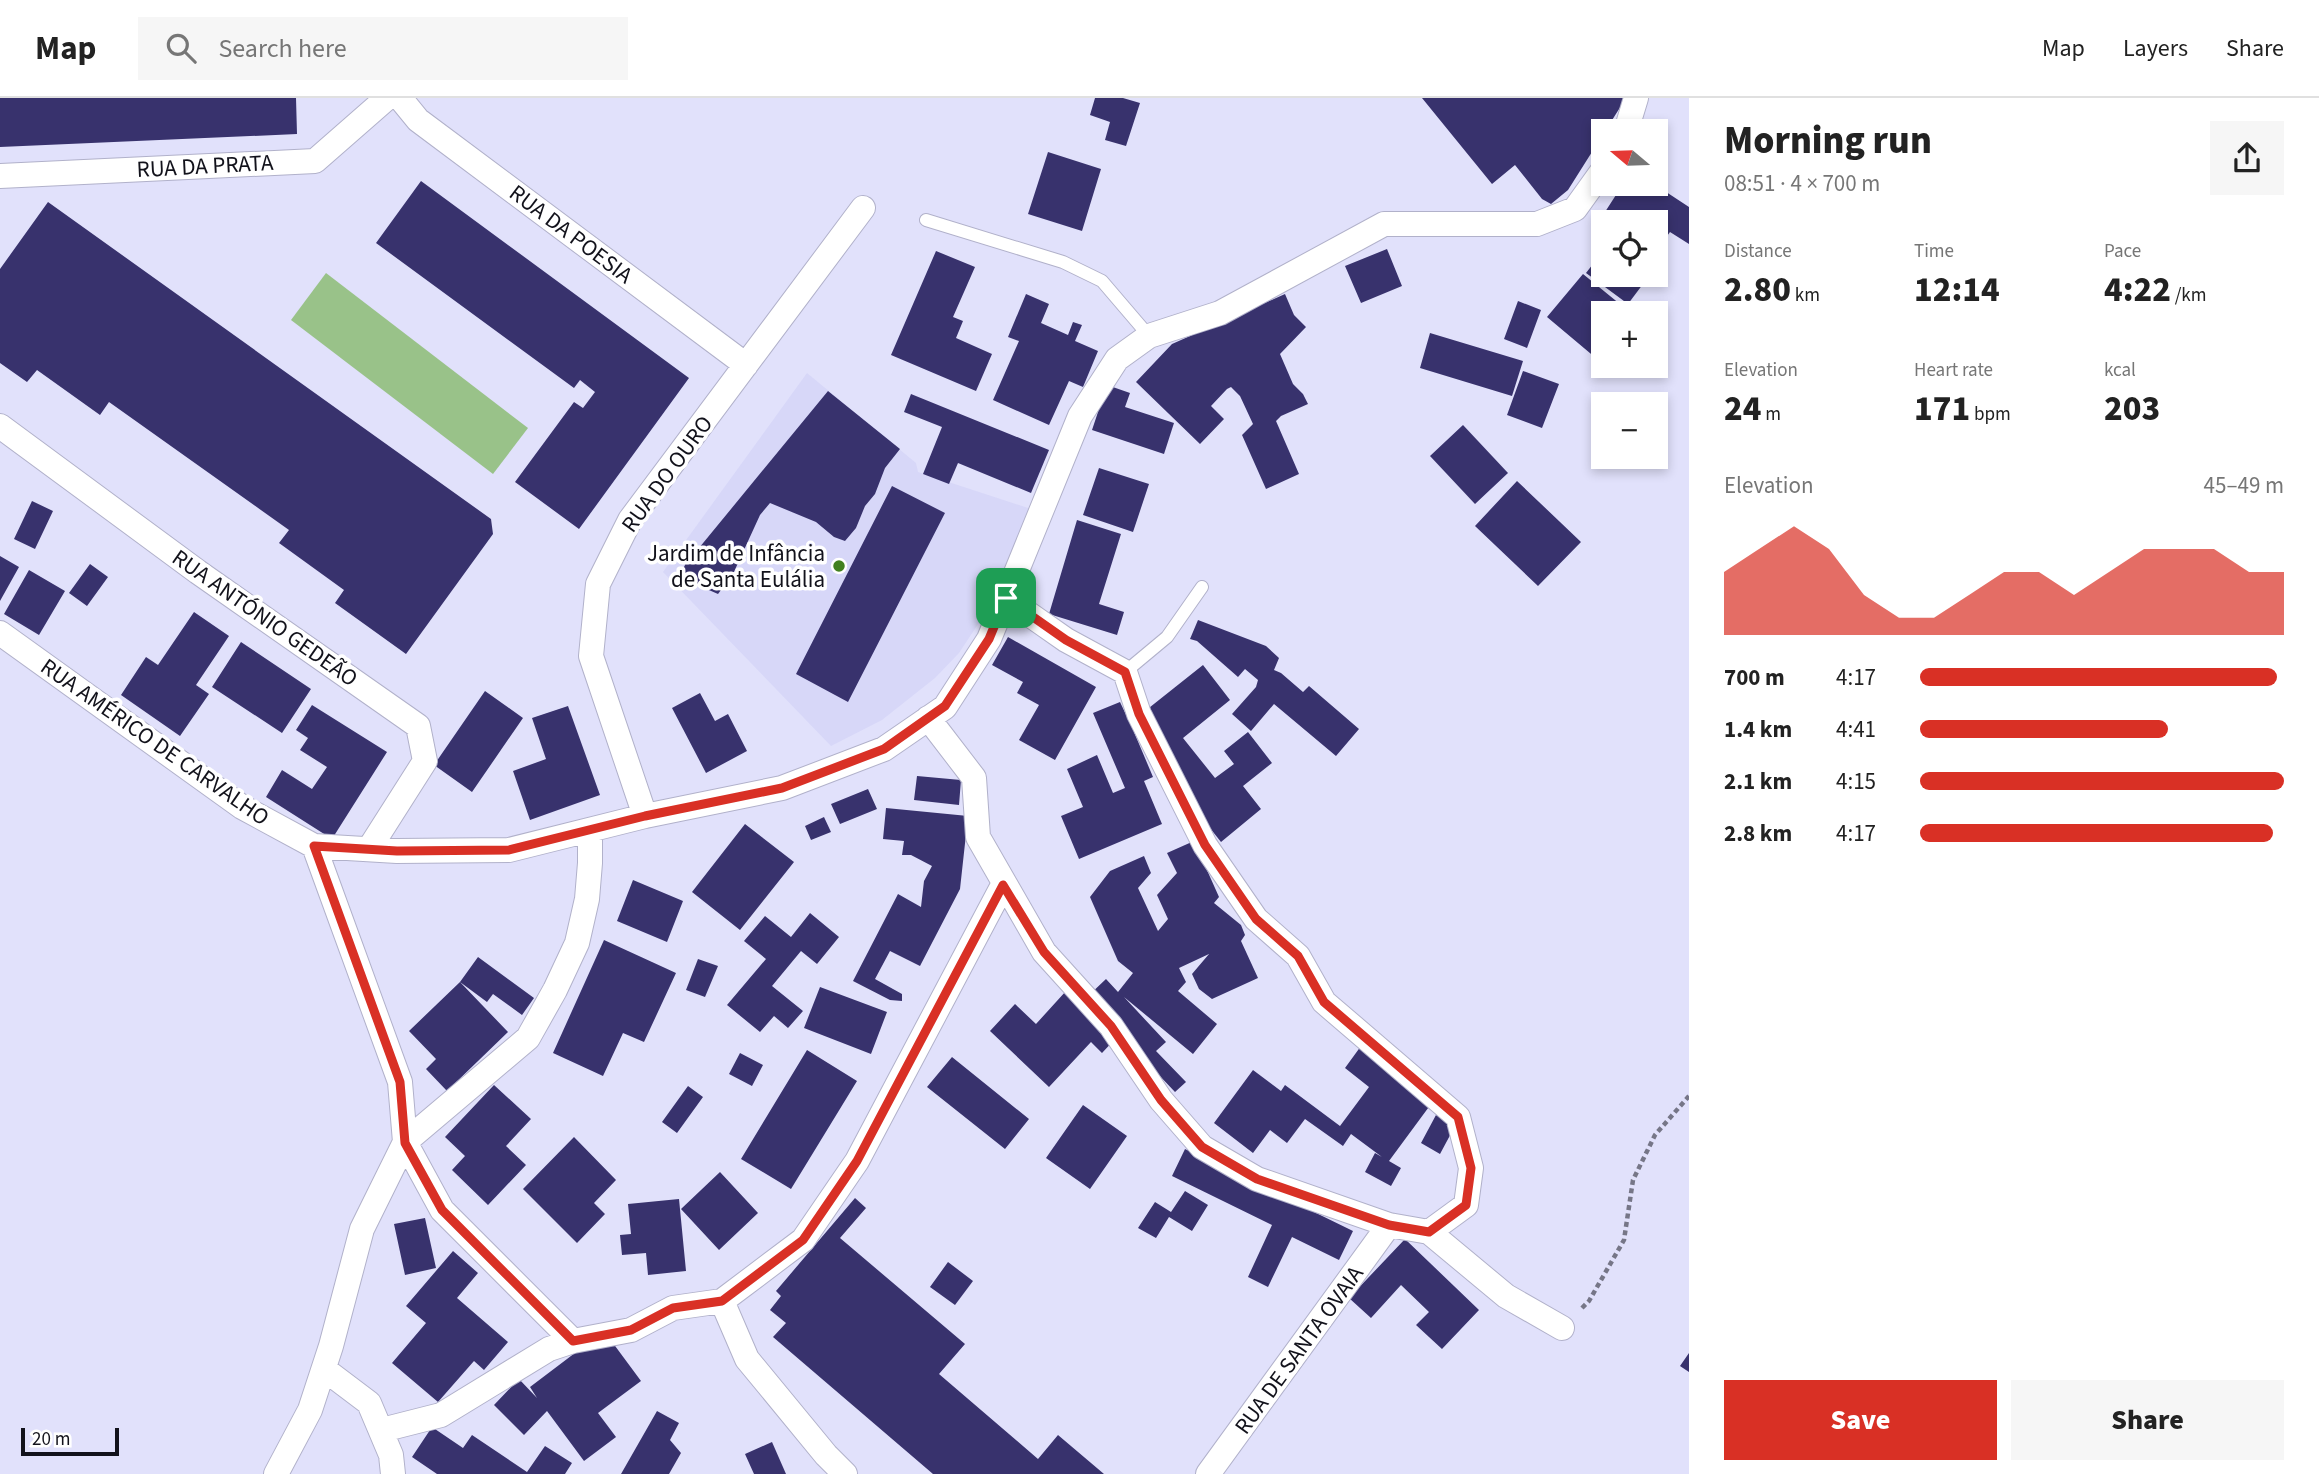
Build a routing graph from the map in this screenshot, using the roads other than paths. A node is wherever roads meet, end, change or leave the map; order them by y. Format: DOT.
graph roads {
  1 [pos="387,98"];
  2 [pos="400,98"];
  3 [pos="1636,98"];
  4 [pos="1630,119"];
  5 [pos="0,176"];
  6 [pos="1591,187"];
  7 [pos="863,208"];
  8 [pos="926,220"];
  9 [pos="1149,336"];
  10 [pos="746,365"];
  11 [pos="0,426"];
  12 [pos="1202,587"];
  13 [pos="1006,598"];
  14 [pos="0,633"];
  15 [pos="1125,672"];
  16 [pos="928,718"];
  17 [pos="645,816"];
  18 [pos="590,830"];
  19 [pos="314,846"];
  20 [pos="369,849"];
  21 [pos="1003,885"];
  22 [pos="405,1143"];
  23 [pos="1389,1225"];
  24 [pos="1429,1232"];
  25 [pos="722,1301"];
  26 [pos="1562,1328"];
  27 [pos="573,1341"];
  28 [pos="324,1369"];
  29 [pos="382,1430"];
  30 [pos="276,1474"];
  31 [pos="393,1474"];
  32 [pos="845,1474"];
  33 [pos="1208,1474"];
  1 -- 5 [label="street, RUA DA PRATA"];
  2 -- 10 [label="street, RUA DA POESIA"];
  3 -- 4 [label="street"];
  6 -- 9 [label="street"];
  7 -- 10 [label="street, RUA DO OURO"];
  8 -- 9 [label="lane"];
  9 -- 13 [label="street"];
  10 -- 17 [label="street, RUA DO OURO"];
  11 -- 20 [label="street, RUA ANTÓNIO GEDEÃO"];
  12 -- 15 [label="lane"];
  13 -- 15 [label="street"];
  13 -- 16 [label="street"];
  14 -- 19 [label="street, RUA AMÉRICO DE CARVALHO"];
  15 -- 24 [label="street"];
  16 -- 17 [label="street"];
  16 -- 21 [label="street"];
  17 -- 18 [label="street"];
  18 -- 20 [label="street"];
  18 -- 22 [label="street"];
  19 -- 20 [label="street"];
  19 -- 22 [label="street"];
  21 -- 23 [label="street"];
  21 -- 25 [label="street"];
  22 -- 27 [label="street"];
  22 -- 28 [label="street"];
  23 -- 24 [label="street"];
  23 -- 33 [label="street, RUA DE SANTA OVAIA"];
  24 -- 26 [label="street"];
  25 -- 27 [label="street"];
  25 -- 32 [label="street"];
  27 -- 29 [label="street"];
  28 -- 29 [label="street"];
  28 -- 30 [label="street"];
  29 -- 31 [label="street"];
}
